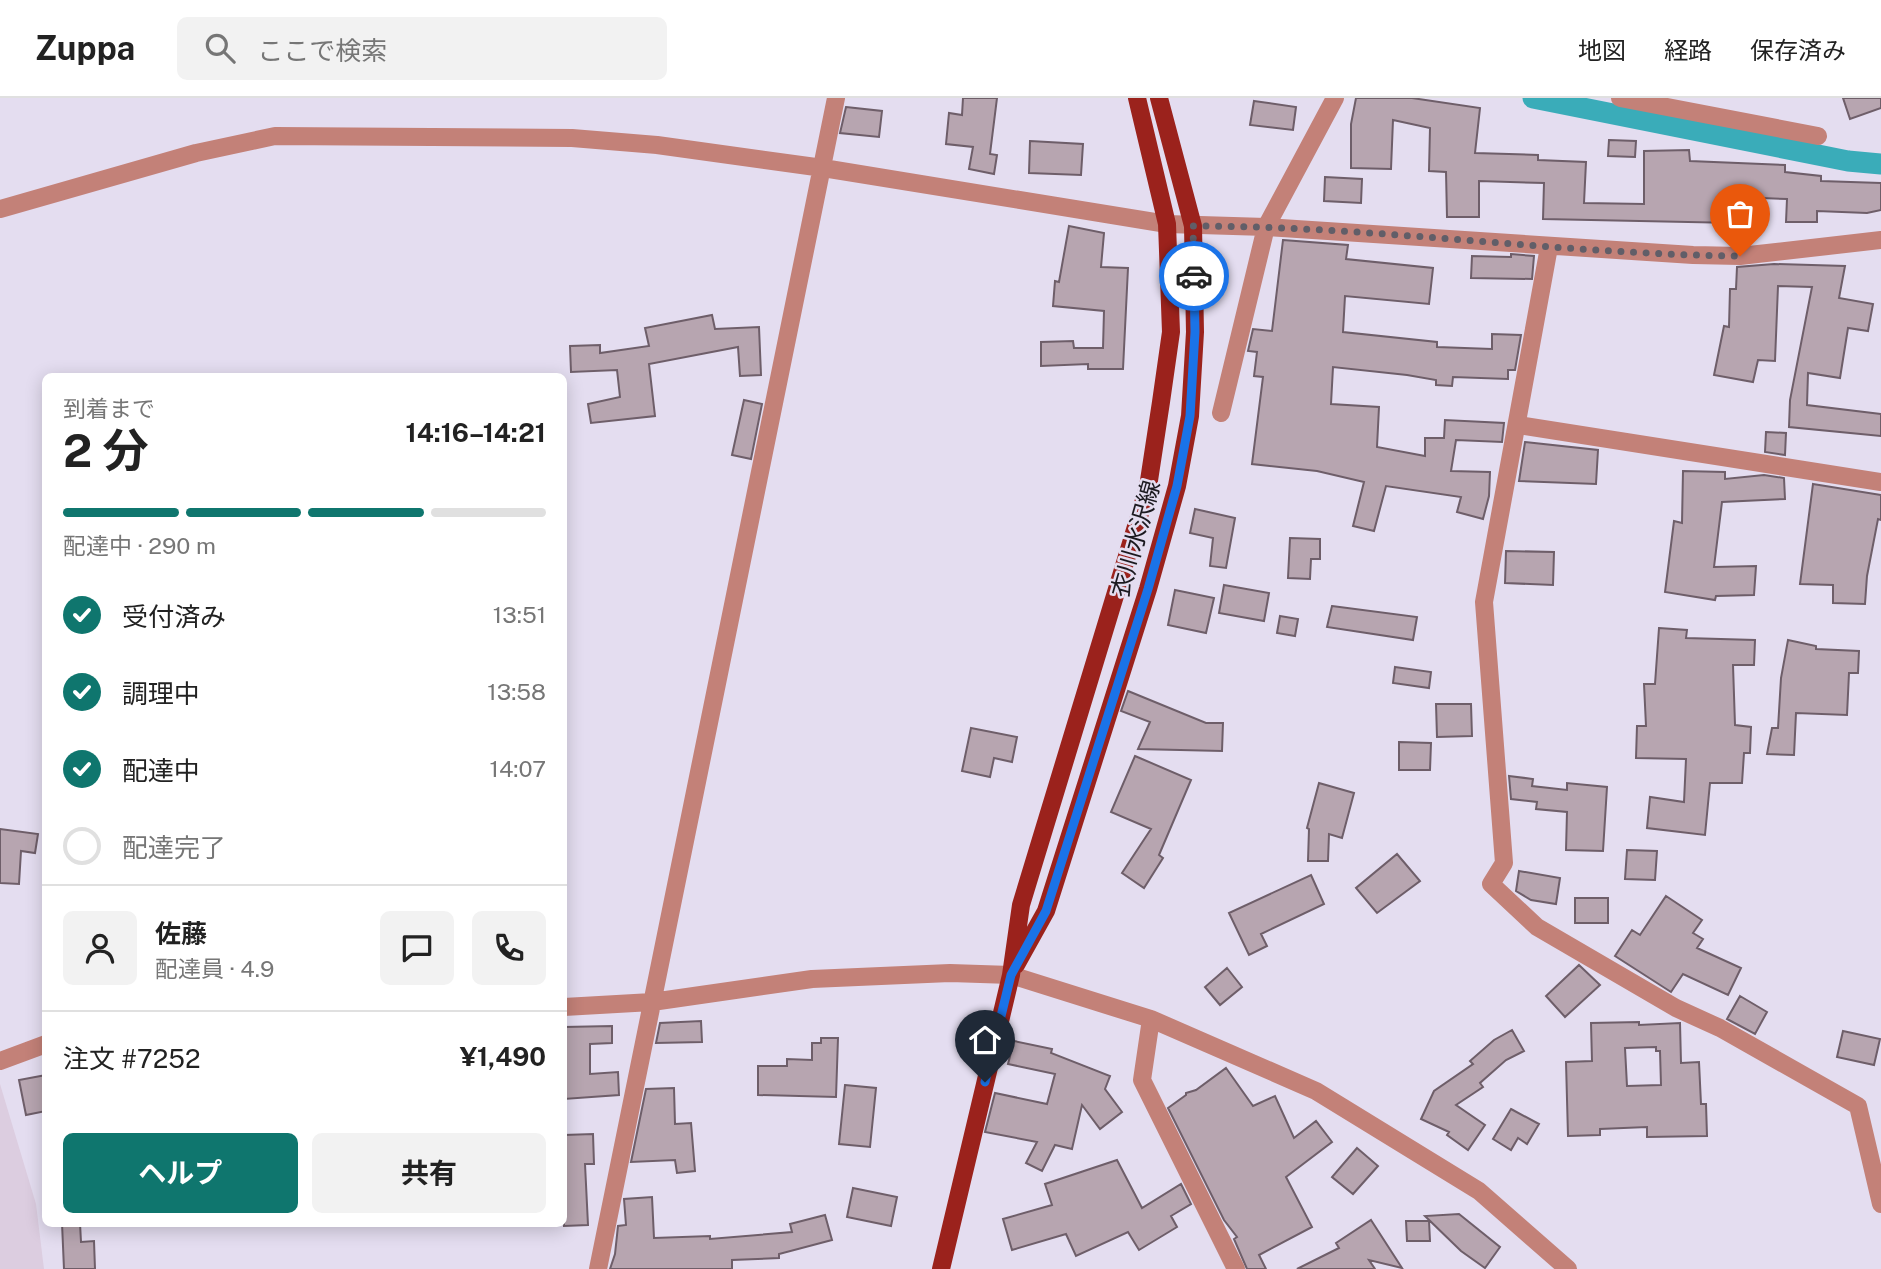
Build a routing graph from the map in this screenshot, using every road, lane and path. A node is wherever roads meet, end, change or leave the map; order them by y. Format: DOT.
graph roads {
  1 [pos="836,98"];
  2 [pos="1137,98"];
  3 [pos="1159,98"];
  4 [pos="1335,98"];
  5 [pos="1620,98"];
  6 [pos="1818,136"];
  7 [pos="823,168"];
  8 [pos="0,209"];
  9 [pos="1167,224"];
  10 [pos="1193,226"];
  11 [pos="1266,226"];
  12 [pos="1881,240"];
  13 [pos="1549,247"];
  14 [pos="1221,413"];
  15 [pos="1518,425"];
  16 [pos="1881,482"];
  17 [pos="1011,975"];
  18 [pos="652,1002"];
  19 [pos="567,1007"];
  20 [pos="1150,1019"];
  21 [pos="42,1045"];
  22 [pos="0,1061"];
  23 [pos="1881,1204"];
  24 [pos="598,1269"];
  25 [pos="941,1269"];
  26 [pos="1236,1269"];
  27 [pos="1568,1269"];
  1 -- 7 [label="street"];
  2 -- 9 [label="main road, 衣川水沢線"];
  3 -- 10 [label="main road, 衣川水沢線"];
  4 -- 11 [label="street"];
  5 -- 6 [label="street"];
  7 -- 8 [label="street"];
  7 -- 9 [label="street"];
  7 -- 18 [label="street"];
  9 -- 10 [label="street"];
  9 -- 17 [label="main road, 衣川水沢線"];
  10 -- 11 [label="street"];
  10 -- 17 [label="main road, 衣川水沢線"];
  11 -- 13 [label="street"];
  11 -- 14 [label="street"];
  12 -- 13 [label="street"];
  13 -- 15 [label="street"];
  15 -- 16 [label="street"];
  15 -- 23 [label="street"];
  17 -- 18 [label="street"];
  17 -- 20 [label="street"];
  17 -- 25 [label="main road, 衣川水沢線"];
  18 -- 19 [label="street"];
  18 -- 24 [label="street"];
  20 -- 26 [label="street"];
  20 -- 27 [label="street"];
  21 -- 22 [label="street"];
}
